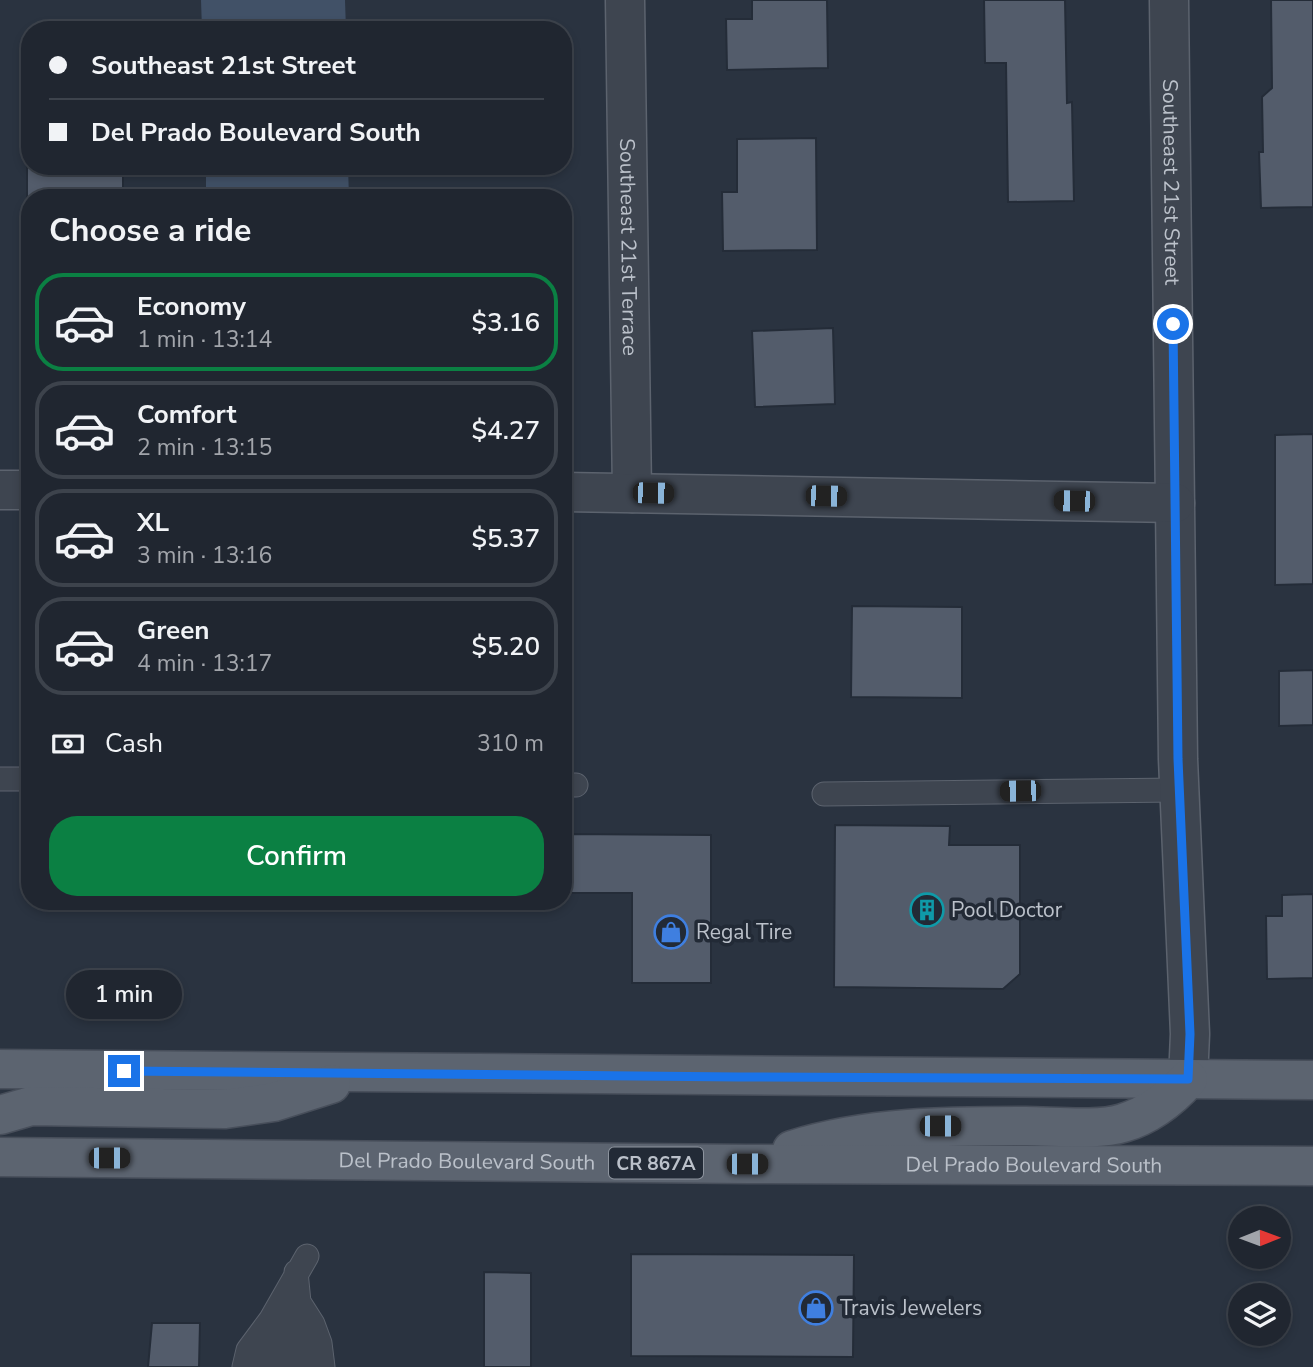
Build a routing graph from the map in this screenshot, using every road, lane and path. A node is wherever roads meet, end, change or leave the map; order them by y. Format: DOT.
graph roads {
  1 [pos="625,0"];
  2 [pos="1170,0"];
  3 [pos="0,490"];
  4 [pos="21,490"];
  5 [pos="572,492"];
  6 [pos="632,493"];
  7 [pos="1175,503"];
  8 [pos="0,779"];
  9 [pos="21,779"];
  10 [pos="1180,790"];
  11 [pos="824,794"];
  12 [pos="0,1069"];
  13 [pos="363,1073"];
  14 [pos="1188,1079"];
  15 [pos="1313,1080"];
  16 [pos="0,1115"];
  17 [pos="0,1157"];
  18 [pos="747,1164"];
  19 [pos="1313,1166"];
  20 [pos="301,1264"];
  21 [pos="293,1298"];
  22 [pos="271,1320"];
  23 [pos="244,1367"];
  24 [pos="263,1367"];
  25 [pos="284,1367"];
  26 [pos="302,1367"];
  27 [pos="323,1367"];
  1 -- 6 [label="street, Southeast 21st Terrace"];
  2 -- 7 [label="street, Southeast 21st Street"];
  3 -- 4 [label="street"];
  5 -- 6 [label="street"];
  6 -- 7 [label="street"];
  7 -- 10 [label="street, Southeast 21st Street"];
  8 -- 9 [label="lane"];
  10 -- 11 [label="lane"];
  10 -- 14 [label="street, Southeast 21st Street"];
  12 -- 13 [label="main road"];
  13 -- 14 [label="main road"];
  13 -- 16 [label="main road"];
  14 -- 15 [label="main road"];
  14 -- 18 [label="main road"];
  17 -- 18 [label="main road, Del Prado Boulevard South / CR 867A"];
  18 -- 19 [label="main road, Del Prado Boulevard South / CR 867A"];
  20 -- 21 [label="lane"];
  21 -- 22 [label="lane"];
  21 -- 25 [label="lane"];
  21 -- 26 [label="lane"];
  21 -- 27 [label="lane"];
  22 -- 23 [label="lane"];
  22 -- 24 [label="lane"];
}
